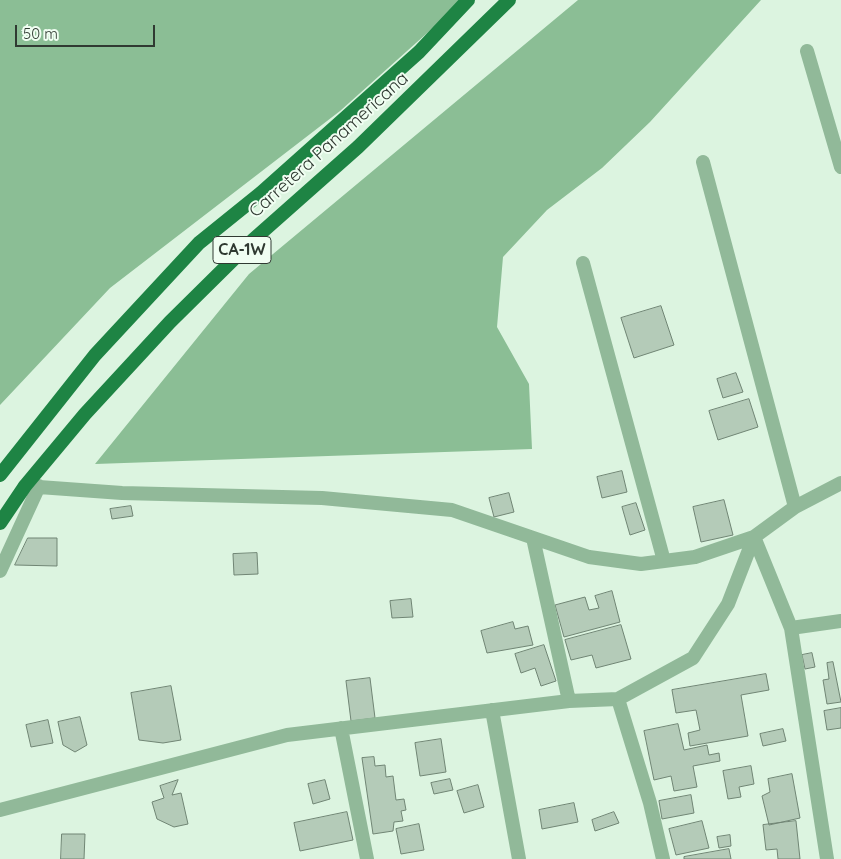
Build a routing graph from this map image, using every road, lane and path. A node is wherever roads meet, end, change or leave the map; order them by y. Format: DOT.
graph roads {
  1 [pos="468,0"];
  2 [pos="509,0"];
  3 [pos="808,51"];
  4 [pos="703,162"];
  5 [pos="841,167"];
  6 [pos="583,263"];
  7 [pos="0,475"];
  8 [pos="841,483"];
  9 [pos="32,486"];
  10 [pos="795,507"];
  11 [pos="0,523"];
  12 [pos="754,537"];
  13 [pos="533,538"];
  14 [pos="664,561"];
  15 [pos="0,571"];
  16 [pos="841,621"];
  17 [pos="791,628"];
  18 [pos="618,699"];
  19 [pos="569,701"];
  20 [pos="492,710"];
  21 [pos="341,728"];
  22 [pos="0,810"];
  23 [pos="367,859"];
  24 [pos="519,859"];
  25 [pos="664,859"];
  26 [pos="827,859"];
  1 -- 7 [label="highway, Carretera Panamericana / CA-1W"];
  2 -- 9 [label="highway, Carretera Panamericana / CA-1W"];
  3 -- 5 [label="street"];
  4 -- 10 [label="street"];
  6 -- 14 [label="street"];
  8 -- 10 [label="street"];
  9 -- 11 [label="highway, Carretera Panamericana / CA-1W"];
  9 -- 13 [label="street"];
  9 -- 15 [label="street"];
  10 -- 12 [label="street"];
  12 -- 14 [label="street"];
  12 -- 17 [label="street"];
  12 -- 18 [label="street"];
  13 -- 14 [label="street"];
  13 -- 19 [label="street"];
  16 -- 17 [label="street"];
  17 -- 26 [label="street"];
  18 -- 19 [label="street"];
  18 -- 25 [label="street"];
  19 -- 20 [label="street"];
  20 -- 21 [label="street"];
  20 -- 24 [label="street"];
  21 -- 22 [label="street"];
  21 -- 23 [label="street"];
}
